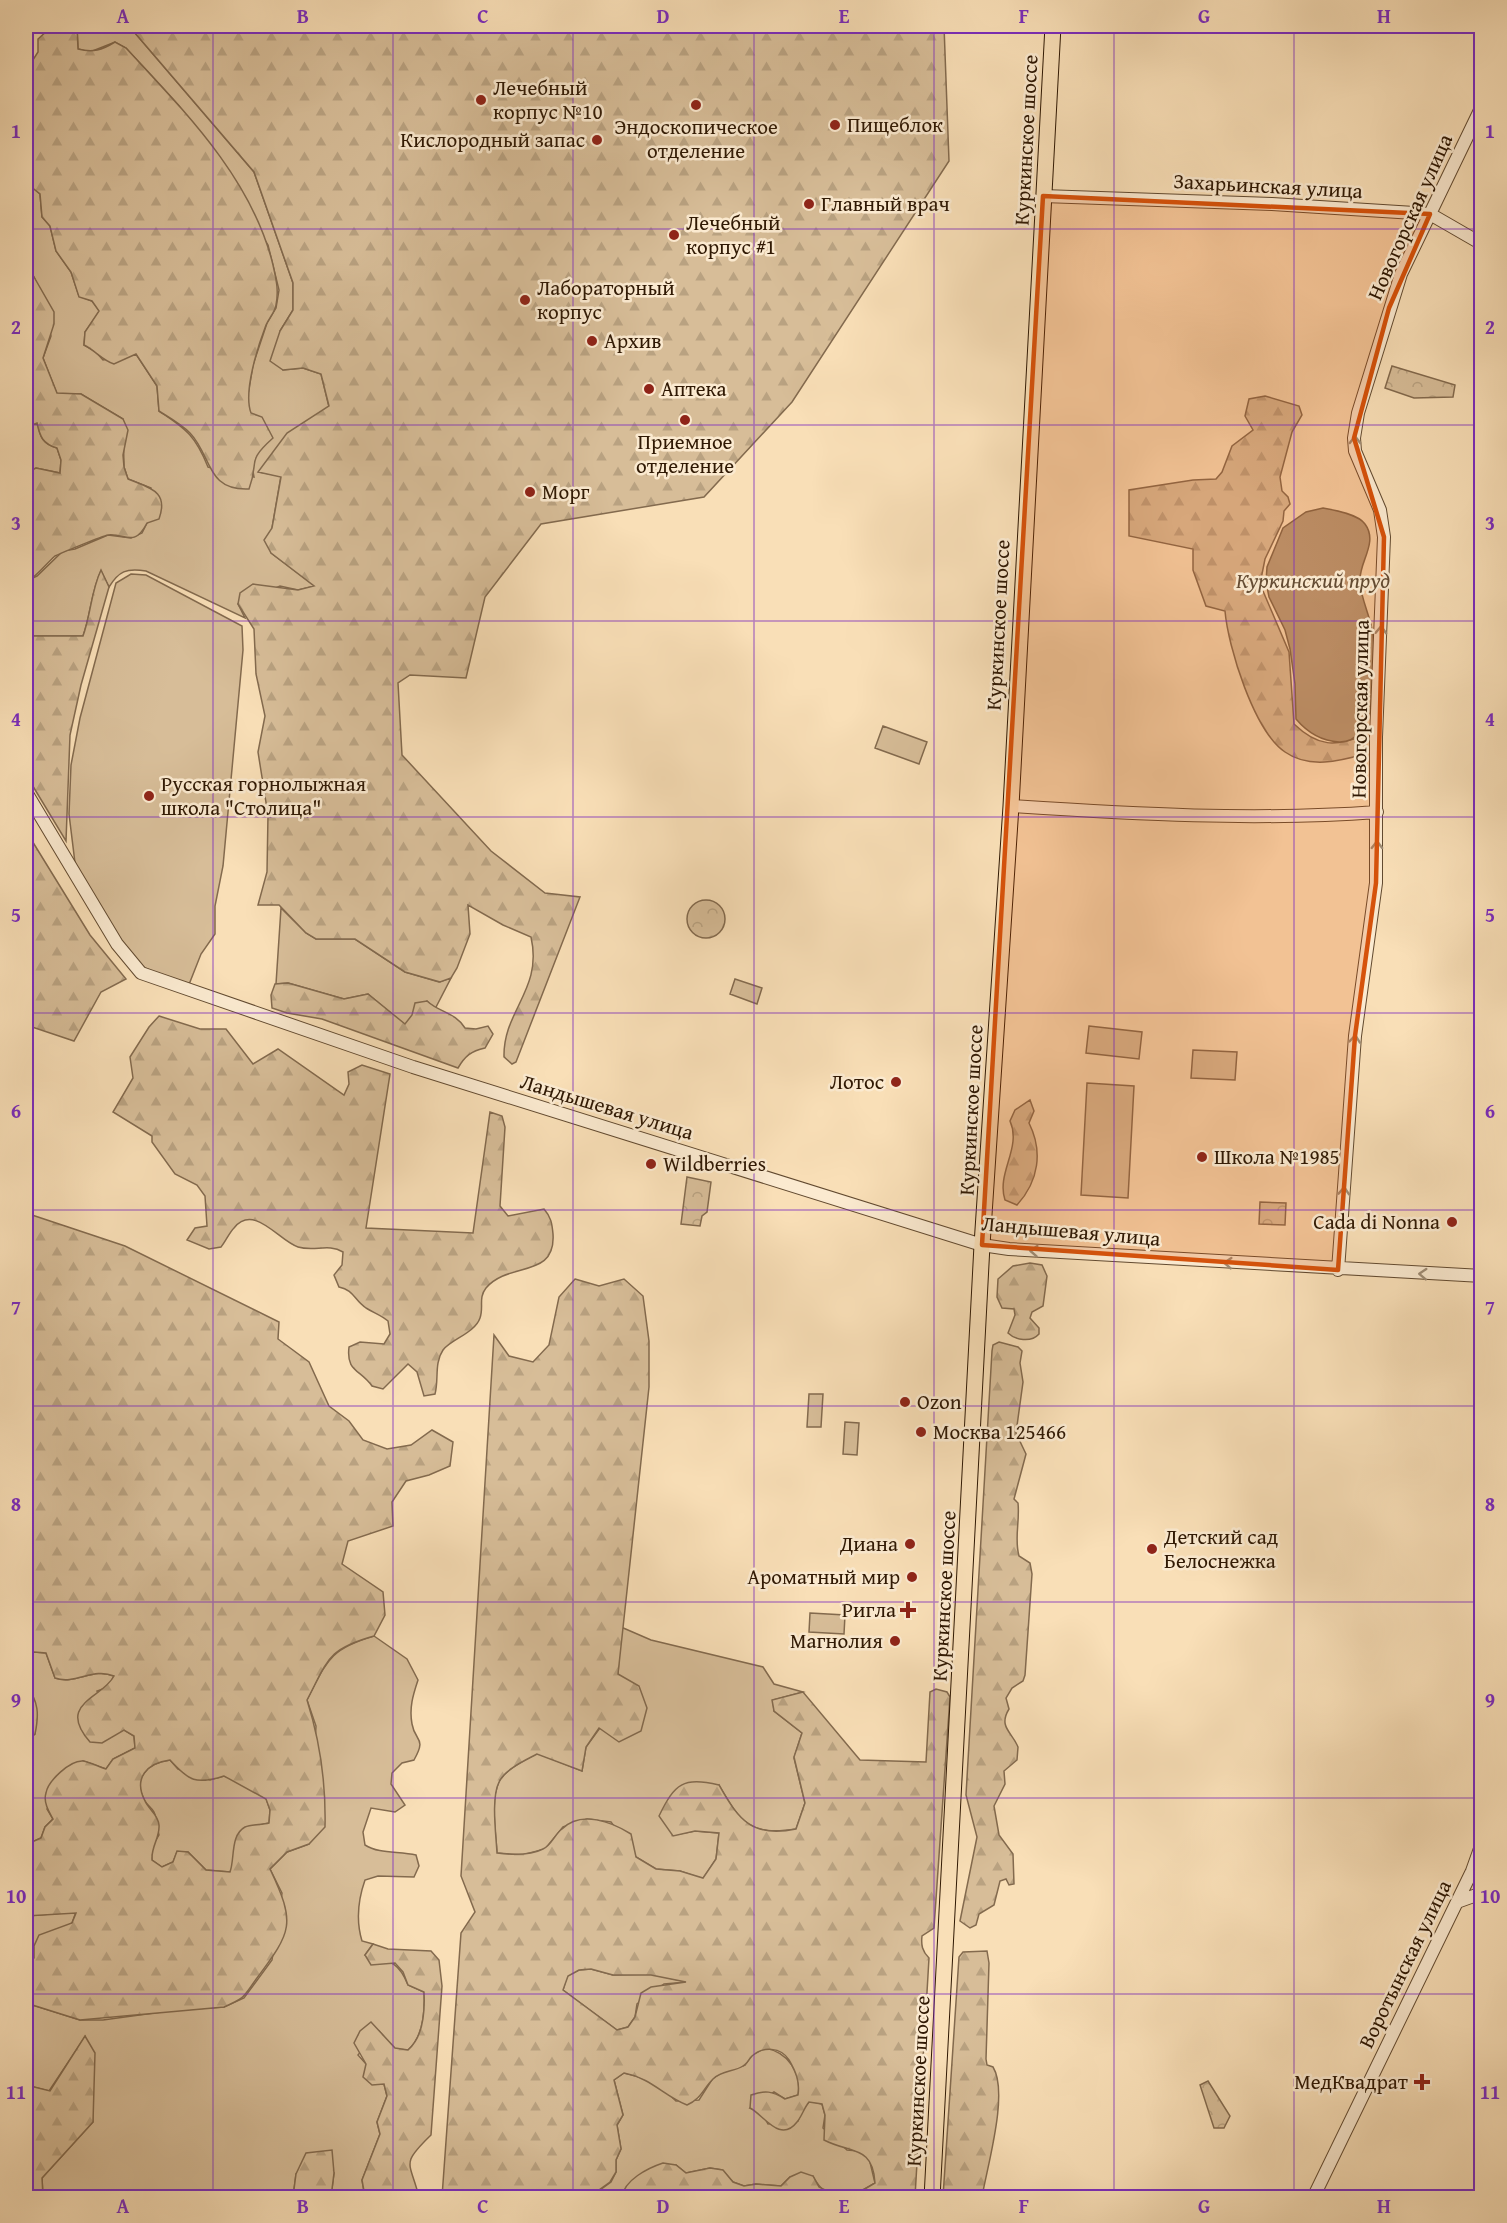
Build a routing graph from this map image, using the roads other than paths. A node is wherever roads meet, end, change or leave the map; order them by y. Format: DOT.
graph roads {
  1 [pos="1053,26"];
  2 [pos="1482,106"];
  3 [pos="1043,195"];
  4 [pos="1430,214"];
  5 [pos="1482,244"];
  6 [pos="26,792"];
  7 [pos="1011,806"];
  8 [pos="1377,812"];
  9 [pos="982,1245"];
  10 [pos="1338,1270"];
  11 [pos="1482,1276"];
  12 [pos="1482,1843"];
  13 [pos="1482,1893"];
  14 [pos="1457,1902"];
  15 [pos="932,2198"];
  16 [pos="1314,2198"];
  1 -- 3 [label="main road, Куркинское шоссе"];
  2 -- 4 [label="street, Новогорская улица"];
  3 -- 4 [label="street, Захарьинская улица"];
  3 -- 7 [label="main road, Куркинское шоссе"];
  4 -- 5 [label="street, Захарьинская улица"];
  8 -- 4 [label="street, Новогорская улица, one-way"];
  6 -- 9 [label="street, Ландышевая улица"];
  7 -- 8 [label="street"];
  7 -- 9 [label="main road, Куркинское шоссе"];
  10 -- 8 [label="street, Новогорская улица, one-way"];
  10 -- 9 [label="street, Ландышевая улица, one-way"];
  9 -- 15 [label="main road, Куркинское шоссе"];
  11 -- 10 [label="street, Ландышевая улица, one-way"];
  12 -- 14 [label="street, Воротынская улица"];
  13 -- 14 [label="street"];
  14 -- 16 [label="street, Воротынская улица"];
}
